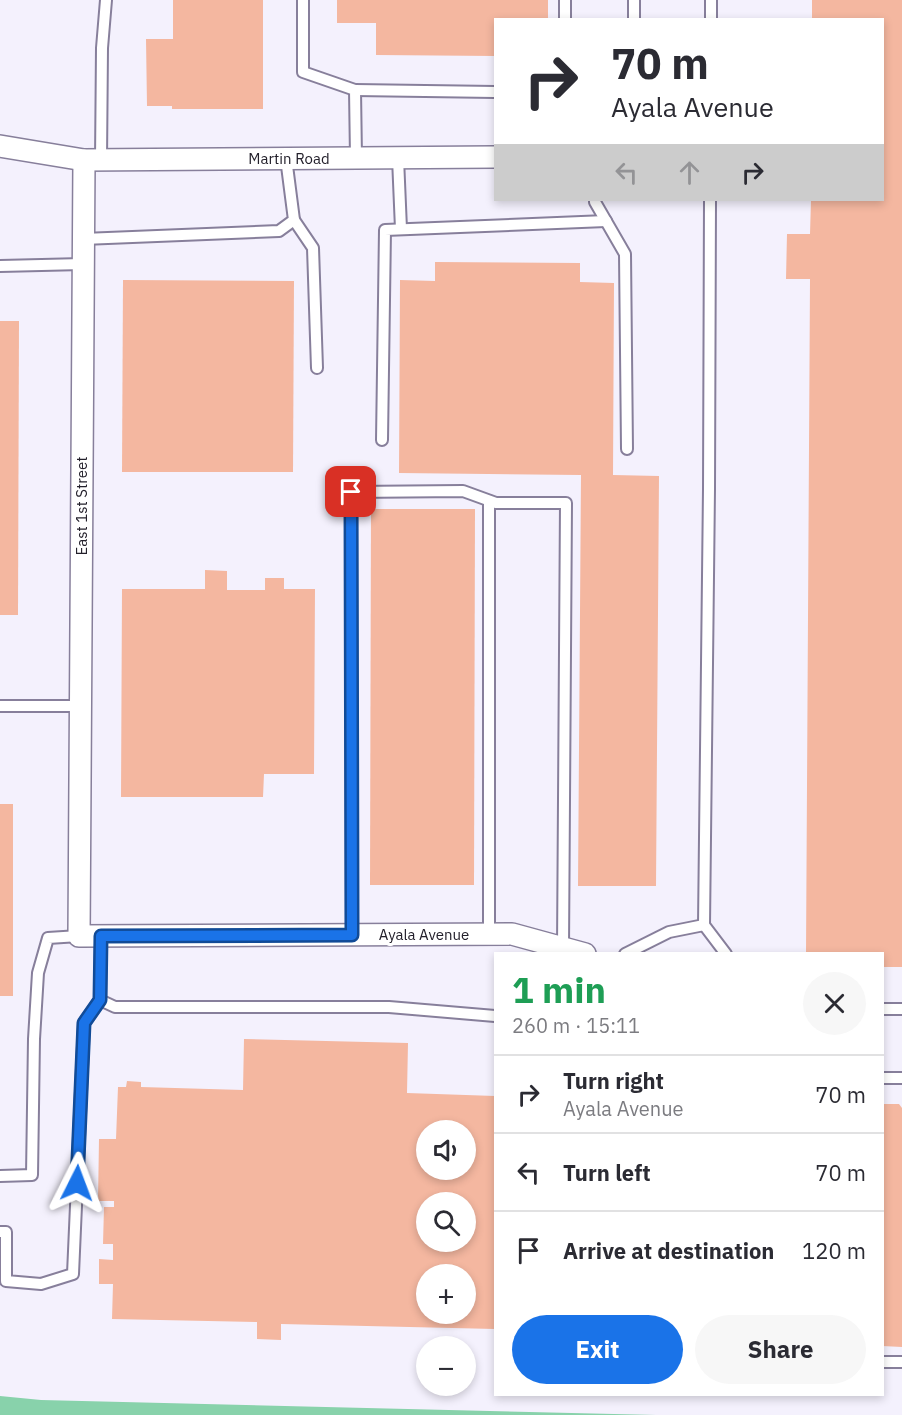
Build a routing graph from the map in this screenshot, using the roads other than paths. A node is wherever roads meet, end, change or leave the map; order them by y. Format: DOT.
graph roads {
  1 [pos="106,0"];
  2 [pos="303,0"];
  3 [pos="565,0"];
  4 [pos="634,0"];
  5 [pos="711,0"];
  6 [pos="565,18"];
  7 [pos="634,18"];
  8 [pos="711,18"];
  9 [pos="355,90"];
  10 [pos="494,92"];
  11 [pos="0,147"];
  12 [pos="494,157"];
  13 [pos="286,158"];
  14 [pos="356,158"];
  15 [pos="398,158"];
  16 [pos="92,160"];
  17 [pos="596,201"];
  18 [pos="710,201"];
  19 [pos="294,220"];
  20 [pos="606,221"];
  21 [pos="401,229"];
  22 [pos="83,239"];
  23 [pos="83,264"];
  24 [pos="0,266"];
  25 [pos="317,368"];
  26 [pos="382,440"];
  27 [pos="627,449"];
  28 [pos="489,501"];
  29 [pos="0,706"];
  30 [pos="81,706"];
  31 [pos="704,925"];
  32 [pos="489,934"];
  33 [pos="352,935"];
  34 [pos="90,936"];
  35 [pos="563,948"];
  36 [pos="578,952"];
  37 [pos="629,952"];
  38 [pos="724,952"];
  39 [pos="100,1000"];
  40 [pos="884,1009"];
  41 [pos="902,1009"];
  42 [pos="494,1016"];
  43 [pos="884,1078"];
  44 [pos="902,1078"];
  45 [pos="0,1176"];
  46 [pos="0,1232"];
  47 [pos="884,1362"];
  48 [pos="902,1362"];
  1 -- 16 [label="lane"];
  2 -- 9 [label="lane"];
  3 -- 6 [label="lane"];
  4 -- 7 [label="lane"];
  5 -- 8 [label="lane"];
  9 -- 10 [label="lane"];
  9 -- 14 [label="lane"];
  11 -- 16 [label="street"];
  12 -- 15 [label="street, Martin Road"];
  13 -- 14 [label="street, Martin Road"];
  13 -- 16 [label="street, Martin Road"];
  13 -- 19 [label="lane"];
  14 -- 15 [label="street, Martin Road"];
  15 -- 21 [label="lane"];
  16 -- 22 [label="street, East 1st Street"];
  17 -- 20 [label="lane"];
  18 -- 31 [label="lane"];
  19 -- 22 [label="lane"];
  19 -- 25 [label="lane"];
  20 -- 21 [label="lane"];
  20 -- 27 [label="lane"];
  21 -- 26 [label="lane"];
  22 -- 23 [label="street, East 1st Street"];
  23 -- 24 [label="lane"];
  23 -- 30 [label="street, East 1st Street"];
  28 -- 32 [label="lane"];
  28 -- 33 [label="lane"];
  28 -- 35 [label="lane"];
  29 -- 30 [label="lane"];
  30 -- 34 [label="street, East 1st Street"];
  31 -- 37 [label="lane"];
  31 -- 38 [label="lane"];
  32 -- 33 [label="street, Ayala Avenue"];
  32 -- 35 [label="street, Ayala Avenue"];
  33 -- 34 [label="street, Ayala Avenue"];
  34 -- 39 [label="lane"];
  34 -- 45 [label="lane"];
  35 -- 36 [label="street, Ayala Avenue"];
  39 -- 42 [label="lane"];
  39 -- 46 [label="lane"];
  40 -- 41 [label="lane"];
  43 -- 44 [label="lane"];
  47 -- 48 [label="lane"];
}
